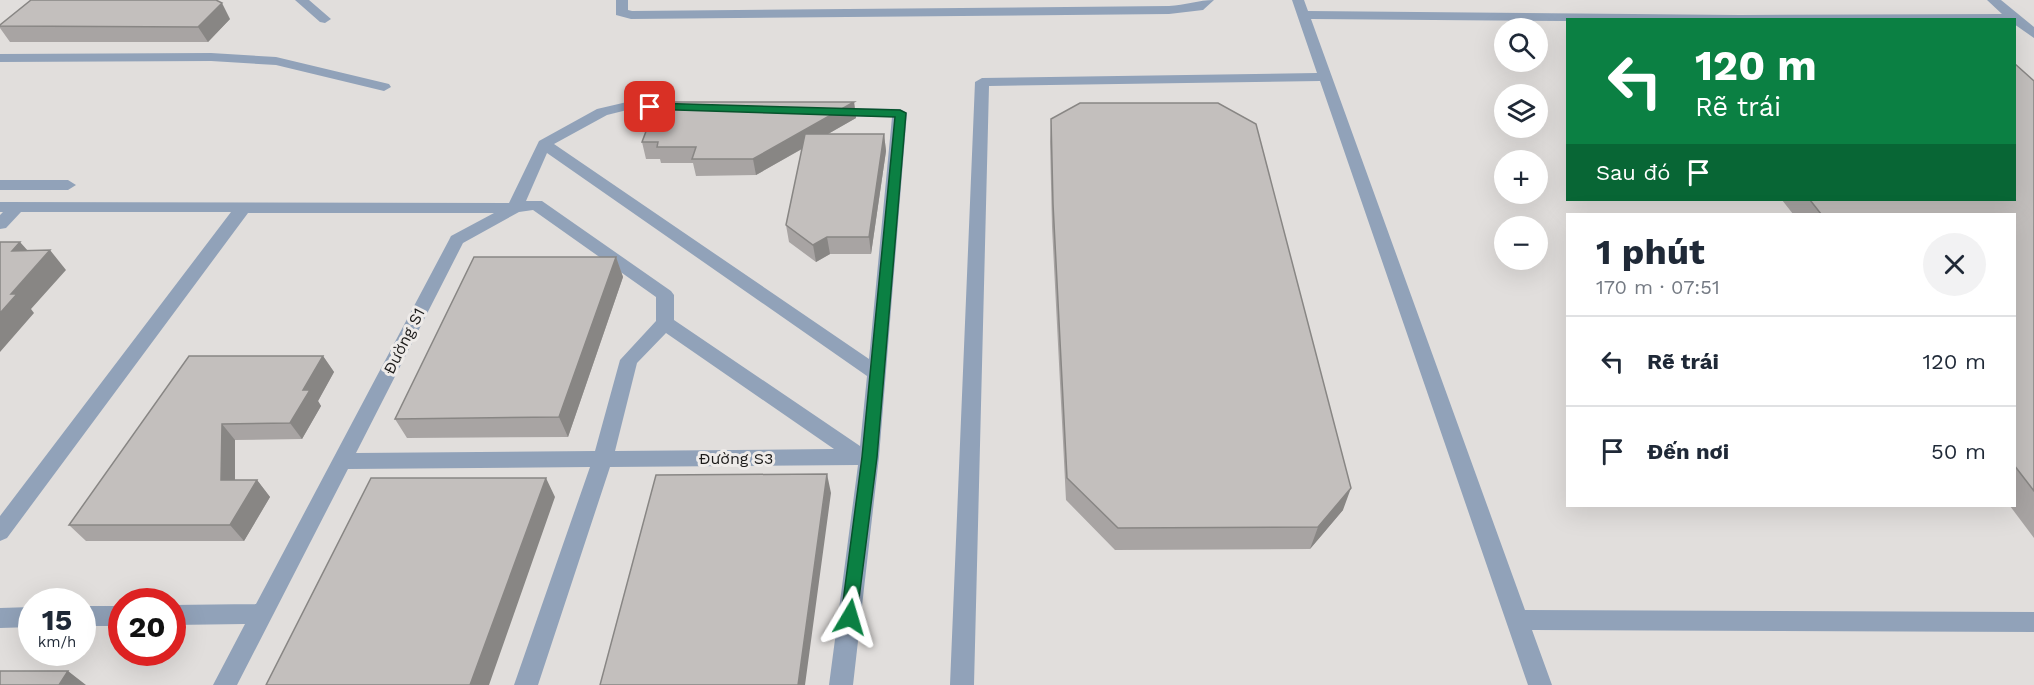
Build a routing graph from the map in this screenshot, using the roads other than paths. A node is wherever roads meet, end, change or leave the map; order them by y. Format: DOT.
graph roads {
  1 [pos="302,0"];
  2 [pos="622,0"];
  3 [pos="1208,0"];
  4 [pos="1993,0"];
  5 [pos="979,6"];
  6 [pos="1300,8"];
  7 [pos="1700,18"];
  8 [pos="2014,18"];
  9 [pos="326,19"];
  10 [pos="2016,20"];
  11 [pos="2034,34"];
  12 [pos="0,58"];
  13 [pos="1323,77"];
  14 [pos="384,87"];
  15 [pos="698,108"];
  16 [pos="817,111"];
  17 [pos="544,144"];
  18 [pos="0,185"];
  19 [pos="68,185"];
  20 [pos="0,207"];
  21 [pos="17,207"];
  22 [pos="244,207"];
  23 [pos="515,208"];
  24 [pos="0,224"];
  25 [pos="665,323"];
  26 [pos="877,374"];
  27 [pos="869,457"];
  28 [pos="603,458"];
  29 [pos="340,460"];
  30 [pos="0,532"];
  31 [pos="262,614"];
  32 [pos="186,615"];
  33 [pos="18,617"];
  34 [pos="0,618"];
  35 [pos="1517,620"];
  36 [pos="2034,622"];
  37 [pos="225,685"];
  38 [pos="526,685"];
  39 [pos="841,685"];
  40 [pos="962,685"];
  41 [pos="1540,685"];
  1 -- 9 [label="street"];
  2 -- 5 [label="street"];
  3 -- 5 [label="street"];
  4 -- 8 [label="street"];
  6 -- 7 [label="street"];
  6 -- 13 [label="street"];
  10 -- 11 [label="street"];
  12 -- 14 [label="street"];
  13 -- 35 [label="street"];
  13 -- 40 [label="street"];
  15 -- 17 [label="street"];
  16 -- 26 [label="street"];
  17 -- 23 [label="street"];
  17 -- 26 [label="street"];
  18 -- 19 [label="street"];
  20 -- 21 [label="street"];
  21 -- 22 [label="street"];
  21 -- 24 [label="street"];
  22 -- 23 [label="street"];
  22 -- 30 [label="street"];
  23 -- 25 [label="street"];
  23 -- 29 [label="street, Đường S1"];
  25 -- 27 [label="street"];
  25 -- 28 [label="street"];
  26 -- 27 [label="street"];
  27 -- 28 [label="street, Đường S3"];
  27 -- 39 [label="street"];
  28 -- 29 [label="street, Đường S3"];
  28 -- 38 [label="street"];
  29 -- 31 [label="street, Đường S1"];
  31 -- 32 [label="street"];
  31 -- 37 [label="street, Đường S1"];
  33 -- 34 [label="street"];
  35 -- 36 [label="street"];
  35 -- 41 [label="street"];
}
